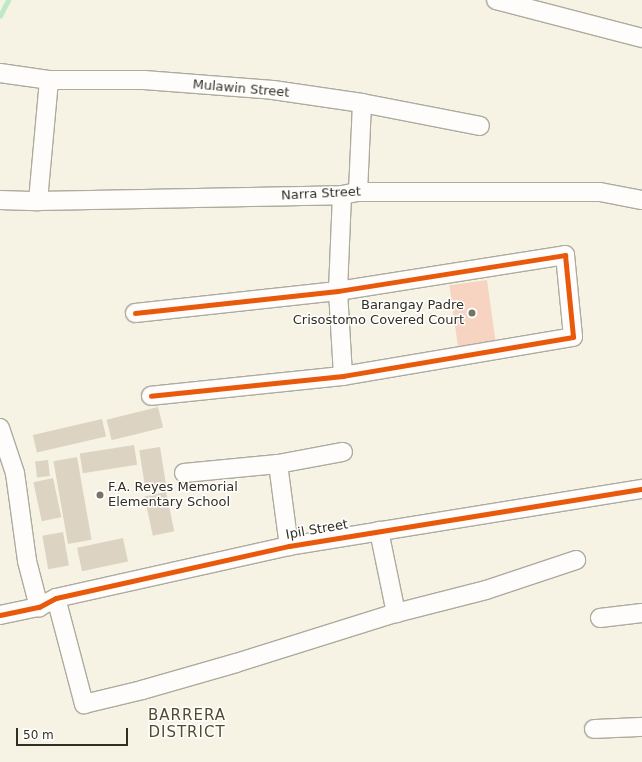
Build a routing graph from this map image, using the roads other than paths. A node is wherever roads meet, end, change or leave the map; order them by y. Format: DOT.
graph roads {
  1 [pos="496,0"];
  2 [pos="642,38"];
  3 [pos="0,73"];
  4 [pos="49,80"];
  5 [pos="362,103"];
  6 [pos="480,126"];
  7 [pos="350,194"];
  8 [pos="0,200"];
  9 [pos="642,200"];
  10 [pos="38,201"];
  11 [pos="338,291"];
  12 [pos="135,313"];
  13 [pos="343,376"];
  14 [pos="151,396"];
  15 [pos="0,428"];
  16 [pos="343,452"];
  17 [pos="278,464"];
  18 [pos="184,473"];
  19 [pos="642,489"];
  20 [pos="379,531"];
  21 [pos="289,546"];
  22 [pos="576,560"];
  23 [pos="56,598"];
  24 [pos="39,607"];
  25 [pos="396,613"];
  26 [pos="642,613"];
  27 [pos="0,615"];
  28 [pos="600,618"];
  29 [pos="642,727"];
  30 [pos="594,729"];
  1 -- 2 [label="street"];
  3 -- 4 [label="street, Mulawin Street"];
  4 -- 5 [label="street, Mulawin Street"];
  4 -- 10 [label="street"];
  5 -- 6 [label="street, Mulawin Street"];
  5 -- 7 [label="street"];
  7 -- 9 [label="street, Narra Street"];
  7 -- 10 [label="street, Narra Street"];
  7 -- 11 [label="street"];
  8 -- 10 [label="street, Narra Street"];
  11 -- 12 [label="street"];
  11 -- 13 [label="street"];
  11 -- 13 [label="street"];
  13 -- 14 [label="street"];
  15 -- 24 [label="street"];
  16 -- 17 [label="street"];
  17 -- 18 [label="street"];
  17 -- 21 [label="street"];
  19 -- 20 [label="street, Ipil Street"];
  20 -- 21 [label="street, Ipil Street"];
  20 -- 25 [label="street"];
  21 -- 23 [label="street, Ipil Street"];
  22 -- 25 [label="street"];
  23 -- 24 [label="street, Ipil Street"];
  23 -- 25 [label="street"];
  24 -- 27 [label="street, Ipil Street"];
  26 -- 28 [label="street"];
  29 -- 30 [label="street"];
}
